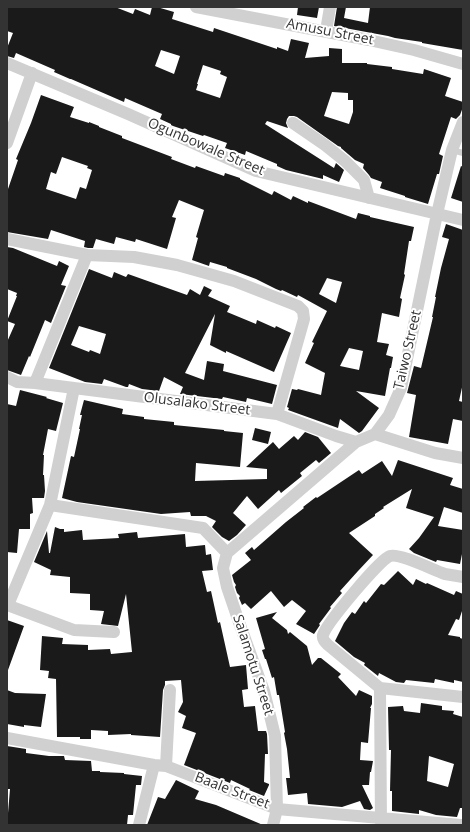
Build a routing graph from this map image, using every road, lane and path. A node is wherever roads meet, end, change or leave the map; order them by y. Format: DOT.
graph roads {
  1 [pos="196,7"];
  2 [pos="330,7"];
  3 [pos="326,31"];
  4 [pos="7,63"];
  5 [pos="463,64"];
  6 [pos="32,73"];
  7 [pos="463,122"];
  8 [pos="293,123"];
  9 [pos="7,143"];
  10 [pos="458,152"];
  11 [pos="369,198"];
  12 [pos="437,214"];
  13 [pos="463,220"];
  14 [pos="7,239"];
  15 [pos="87,255"];
  16 [pos="7,377"];
  17 [pos="35,383"];
  18 [pos="74,388"];
  19 [pos="277,414"];
  20 [pos="375,434"];
  21 [pos="356,442"];
  22 [pos="463,458"];
  23 [pos="50,505"];
  24 [pos="227,553"];
  25 [pos="463,577"];
  26 [pos="8,605"];
  27 [pos="114,632"];
  28 [pos="380,688"];
  29 [pos="170,690"];
  30 [pos="463,697"];
  31 [pos="7,738"];
  32 [pos="160,766"];
  33 [pos="278,809"];
  34 [pos="381,822"];
  35 [pos="139,825"];
  36 [pos="273,825"];
  37 [pos="461,825"];
  1 -- 3 [label="street, Amusu Street"];
  2 -- 3 [label="street"];
  3 -- 5 [label="street, Amusu Street"];
  4 -- 6 [label="street, Ogunbowale Street"];
  6 -- 9 [label="street"];
  6 -- 11 [label="street, Ogunbowale Street"];
  7 -- 10 [label="street, Taiwo Street"];
  8 -- 11 [label="street"];
  10 -- 12 [label="street, Taiwo Street"];
  11 -- 12 [label="street, Ogunbowale Street"];
  12 -- 13 [label="street, Ogunbowale Street"];
  12 -- 20 [label="street, Taiwo Street"];
  14 -- 15 [label="street"];
  15 -- 17 [label="street"];
  15 -- 19 [label="street"];
  16 -- 17 [label="street, Olusalako Street"];
  17 -- 18 [label="street, Olusalako Street"];
  18 -- 19 [label="street, Olusalako Street"];
  18 -- 23 [label="street"];
  19 -- 21 [label="street, Olusalako Street"];
  20 -- 21 [label="street"];
  20 -- 22 [label="street"];
  21 -- 24 [label="street"];
  23 -- 24 [label="street"];
  23 -- 26 [label="street"];
  24 -- 33 [label="street, Salamotu Street"];
  25 -- 28 [label="street"];
  26 -- 27 [label="street"];
  28 -- 30 [label="street"];
  28 -- 34 [label="street"];
  29 -- 32 [label="street"];
  31 -- 32 [label="street, Baale Street"];
  32 -- 33 [label="street, Baale Street"];
  32 -- 35 [label="street"];
  33 -- 34 [label="street, Baale Street"];
  33 -- 36 [label="street, Salamotu Street"];
  34 -- 37 [label="street, Baale Street"];
}
